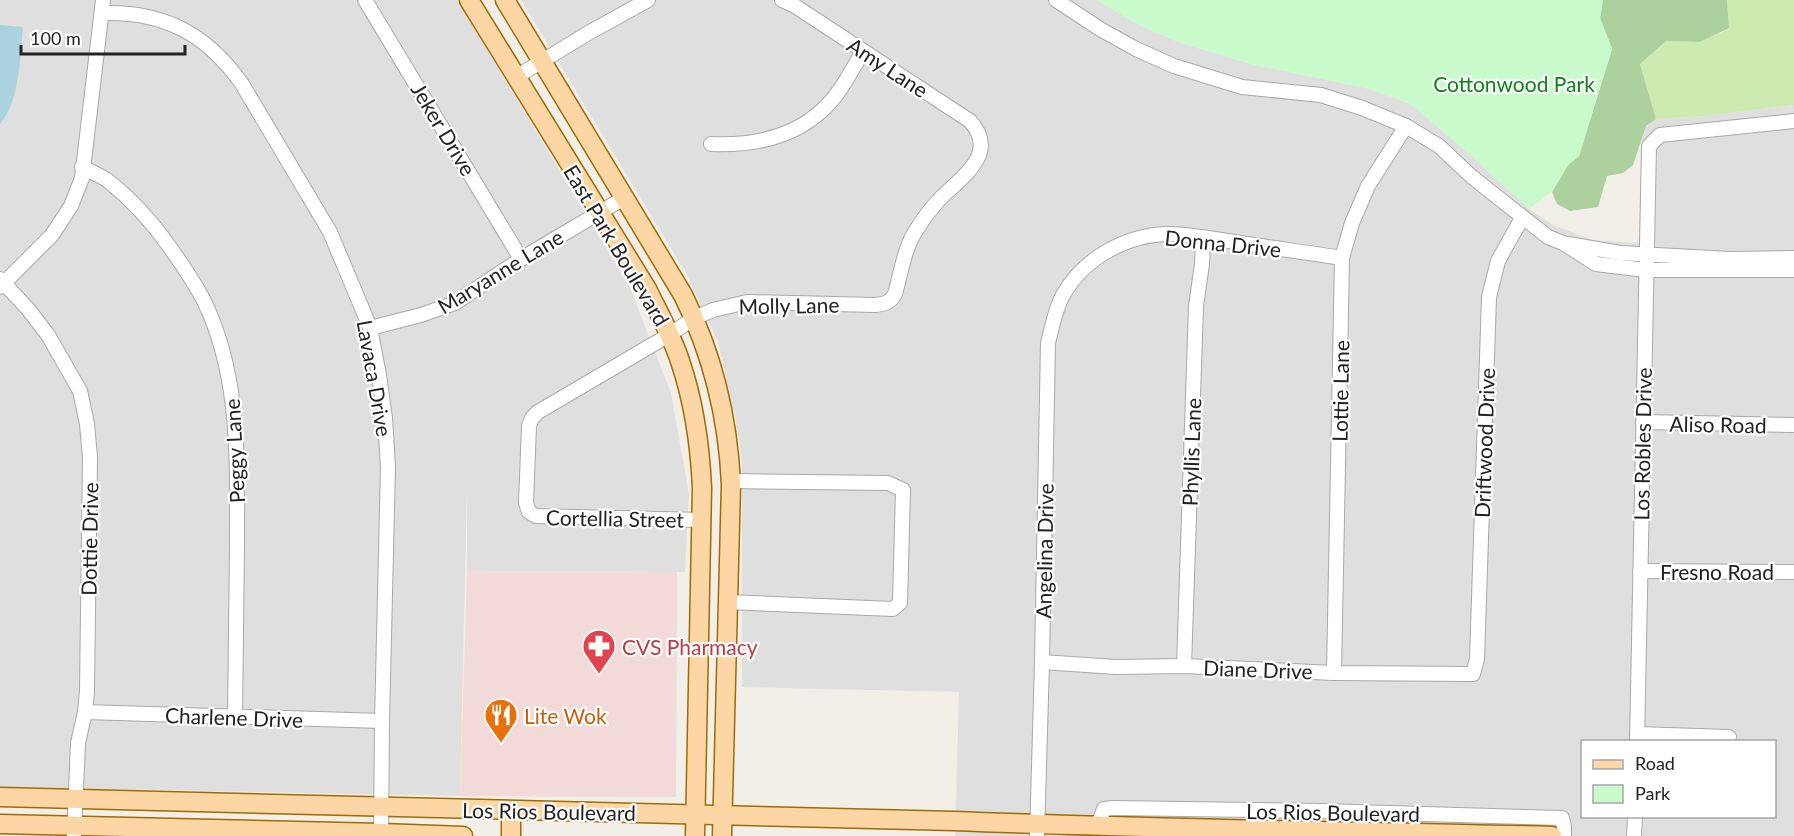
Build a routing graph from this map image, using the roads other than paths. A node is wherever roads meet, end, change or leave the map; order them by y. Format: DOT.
graph roads {
  1 [pos="365,0"];
  2 [pos="469,0"];
  3 [pos="505,0"];
  4 [pos="648,0"];
  5 [pos="782,0"];
  6 [pos="1056,0"];
  7 [pos="102,6"];
  8 [pos="863,51"];
  9 [pos="542,62"];
  10 [pos="516,77"];
  11 [pos="1794,121"];
  12 [pos="1406,126"];
  13 [pos="711,144"];
  14 [pos="982,145"];
  15 [pos="82,167"];
  16 [pos="624,198"];
  17 [pos="598,212"];
  18 [pos="1522,218"];
  19 [pos="1203,238"];
  20 [pos="1563,243"];
  21 [pos="1646,254"];
  22 [pos="1342,258"];
  23 [pos="1794,258"];
  24 [pos="521,259"];
  25 [pos="1646,270"];
  26 [pos="1794,270"];
  27 [pos="1078,273"];
  28 [pos="1,283"];
  29 [pos="694,318"];
  30 [pos="370,328"];
  31 [pos="669,334"];
  32 [pos="1643,422"];
  33 [pos="1794,426"];
  34 [pos="731,481"];
  35 [pos="529,512"];
  36 [pos="702,520"];
  37 [pos="1640,571"];
  38 [pos="1794,572"];
  39 [pos="701,602"];
  40 [pos="727,602"];
  41 [pos="1042,662"];
  42 [pos="1184,666"];
  43 [pos="1334,672"];
  44 [pos="1473,674"];
  45 [pos="85,712"];
  46 [pos="235,717"];
  47 [pos="382,721"];
  48 [pos="1729,737"];
  49 [pos="1637,738"];
  50 [pos="0,797"];
  51 [pos="76,798"];
  52 [pos="381,807"];
  53 [pos="512,811"];
  54 [pos="696,814"];
  55 [pos="723,816"];
  56 [pos="1635,818"];
  57 [pos="0,824"];
  58 [pos="1097,827"];
  59 [pos="1037,830"];
  60 [pos="74,831"];
  61 [pos="898,831"];
  62 [pos="381,834"];
  63 [pos="463,836"];
  64 [pos="511,836"];
  65 [pos="695,836"];
  66 [pos="722,836"];
  67 [pos="1552,836"];
  68 [pos="1564,836"];
  69 [pos="1634,836"];
  1 -- 24 [label="street, Jeker Drive"];
  2 -- 10 [label="main road, East Park Boulevard"];
  3 -- 9 [label="main road, East Park Boulevard"];
  4 -- 9 [label="street"];
  5 -- 8 [label="street, Amy Lane"];
  6 -- 12 [label="street"];
  7 -- 15 [label="street"];
  7 -- 30 [label="street, Lavaca Drive"];
  8 -- 13 [label="street"];
  8 -- 14 [label="street, Amy Lane"];
  9 -- 10 [label="street"];
  9 -- 16 [label="main road, East Park Boulevard"];
  10 -- 17 [label="main road, East Park Boulevard"];
  11 -- 21 [label="street, Los Robles Drive"];
  12 -- 18 [label="street"];
  12 -- 22 [label="street, Lottie Lane"];
  14 -- 29 [label="street, Molly Lane"];
  15 -- 28 [label="street"];
  15 -- 46 [label="street, Peggy Lane"];
  16 -- 17 [label="street, Maryanne Lane"];
  16 -- 29 [label="main road, East Park Boulevard"];
  17 -- 24 [label="street, Maryanne Lane"];
  17 -- 31 [label="main road, East Park Boulevard"];
  18 -- 20 [label="street"];
  18 -- 44 [label="street, Driftwood Drive"];
  19 -- 22 [label="street, Donna Drive"];
  19 -- 27 [label="street, Donna Drive"];
  19 -- 42 [label="street, Phyllis Lane"];
  20 -- 21 [label="street"];
  20 -- 25 [label="street"];
  21 -- 23 [label="street"];
  21 -- 25 [label="street, Los Robles Drive"];
  22 -- 43 [label="street, Lottie Lane"];
  24 -- 30 [label="street, Maryanne Lane"];
  25 -- 26 [label="street"];
  25 -- 32 [label="street, Los Robles Drive"];
  27 -- 41 [label="street, Angelina Drive"];
  28 -- 45 [label="street, Dottie Drive"];
  29 -- 31 [label="street, Molly Lane"];
  29 -- 34 [label="main road, East Park Boulevard"];
  30 -- 47 [label="street, Lavaca Drive"];
  31 -- 35 [label="street, Molly Lane"];
  31 -- 36 [label="main road, East Park Boulevard"];
  32 -- 33 [label="street, Aliso Road"];
  32 -- 37 [label="street, Los Robles Drive"];
  34 -- 40 [label="main road, East Park Boulevard"];
  34 -- 40 [label="street"];
  35 -- 36 [label="street, Cortellia Street"];
  36 -- 39 [label="main road, East Park Boulevard"];
  37 -- 38 [label="street, Fresno Road"];
  37 -- 49 [label="street, Los Robles Drive"];
  39 -- 40 [label="main road"];
  39 -- 54 [label="main road, East Park Boulevard"];
  40 -- 55 [label="main road, East Park Boulevard"];
  41 -- 42 [label="street, Diane Drive"];
  41 -- 59 [label="street, Angelina Drive"];
  42 -- 43 [label="street, Diane Drive"];
  43 -- 44 [label="street, Diane Drive"];
  45 -- 46 [label="street, Charlene Drive"];
  45 -- 51 [label="street, Dottie Drive"];
  46 -- 47 [label="street, Charlene Drive"];
  47 -- 52 [label="street, Lavaca Drive"];
  48 -- 49 [label="street"];
  50 -- 51 [label="main road, Los Rios Boulevard"];
  51 -- 52 [label="main road, Los Rios Boulevard"];
  51 -- 60 [label="street, Dottie Drive"];
  52 -- 53 [label="main road, Los Rios Boulevard"];
  52 -- 62 [label="street, Lavaca Drive"];
  53 -- 54 [label="main road, Los Rios Boulevard"];
  53 -- 64 [label="main road"];
  54 -- 55 [label="main road, Los Rios Boulevard"];
  54 -- 65 [label="main road, East Park Boulevard"];
  55 -- 61 [label="main road, Los Rios Boulevard"];
  55 -- 66 [label="main road, East Park Boulevard"];
  56 -- 69 [label="street"];
  57 -- 60 [label="main road, Los Rios Boulevard"];
  58 -- 59 [label="main road, Los Rios Boulevard"];
  58 -- 67 [label="main road, Los Rios Boulevard"];
  58 -- 68 [label="street, Los Rios Boulevard"];
  59 -- 61 [label="main road, Los Rios Boulevard"];
  60 -- 62 [label="main road, Los Rios Boulevard"];
  62 -- 63 [label="main road, Los Rios Boulevard"];
}
